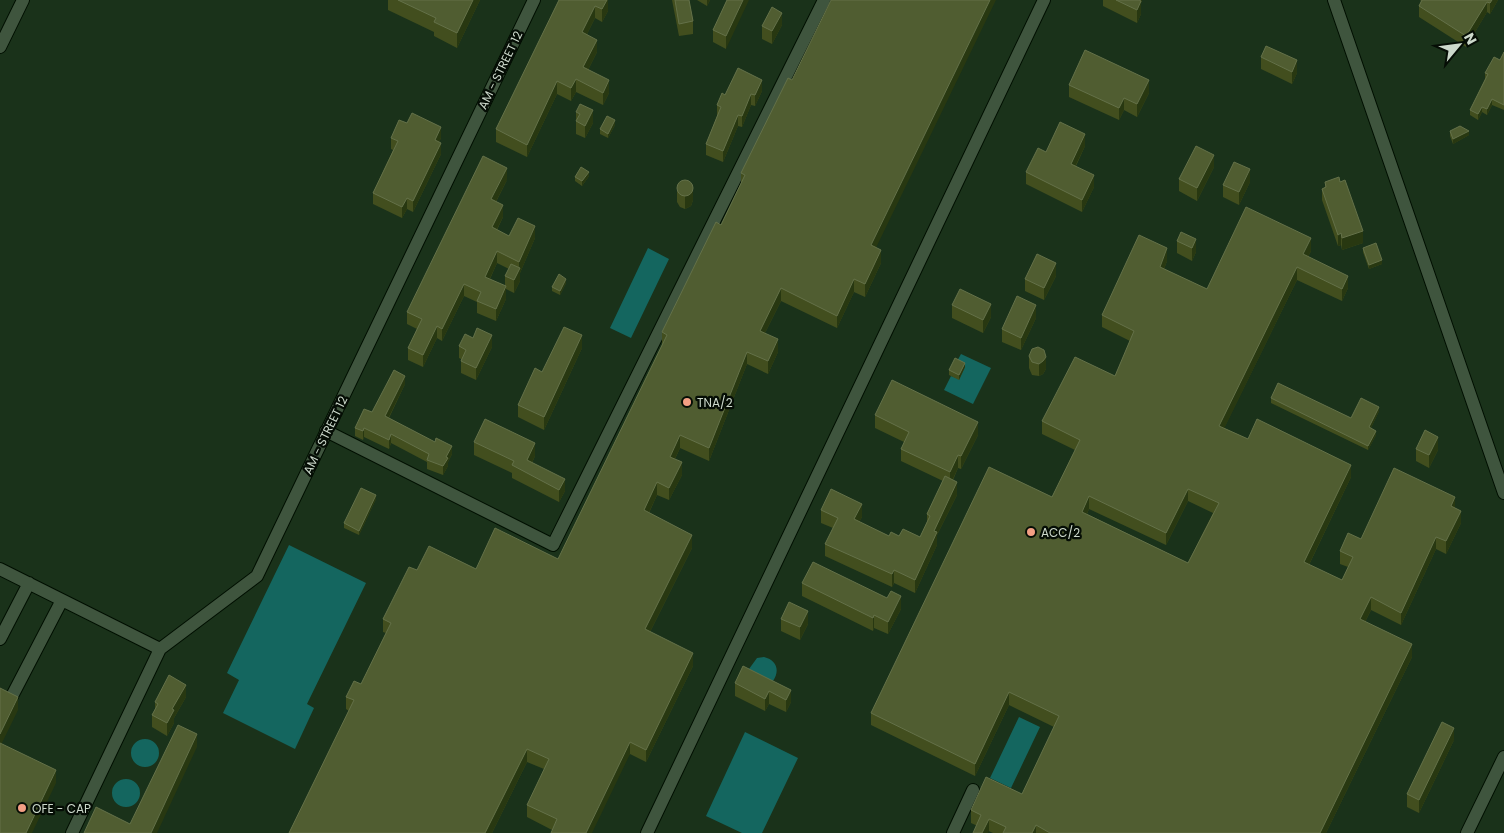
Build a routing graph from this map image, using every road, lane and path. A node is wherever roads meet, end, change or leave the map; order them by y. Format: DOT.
graph roads {
  1 [pos="23,0"];
  2 [pos="534,0"];
  3 [pos="824,0"];
  4 [pos="1044,0"];
  5 [pos="1334,0"];
  6 [pos="0,47"];
  7 [pos="326,432"];
  8 [pos="1504,493"];
  9 [pos="0,569"];
  10 [pos="29,584"];
  11 [pos="62,600"];
  12 [pos="0,639"];
  13 [pos="160,649"];
  14 [pos="11,698"];
  15 [pos="1504,757"];
  16 [pos="973,790"];
  17 [pos="72,833"];
  18 [pos="647,833"];
  19 [pos="953,833"];
  20 [pos="1467,833"];
  1 -- 6 [label="lane"];
  2 -- 7 [label="lane, AM - STREET 12"];
  3 -- 7 [label="lane"];
  4 -- 18 [label="lane"];
  5 -- 8 [label="lane"];
  7 -- 13 [label="lane, AM - STREET 12"];
  9 -- 10 [label="lane"];
  10 -- 11 [label="lane"];
  10 -- 12 [label="lane"];
  11 -- 13 [label="lane"];
  11 -- 14 [label="lane"];
  13 -- 17 [label="lane, AM - STREET 12"];
  15 -- 20 [label="lane"];
  16 -- 19 [label="lane"];
}
